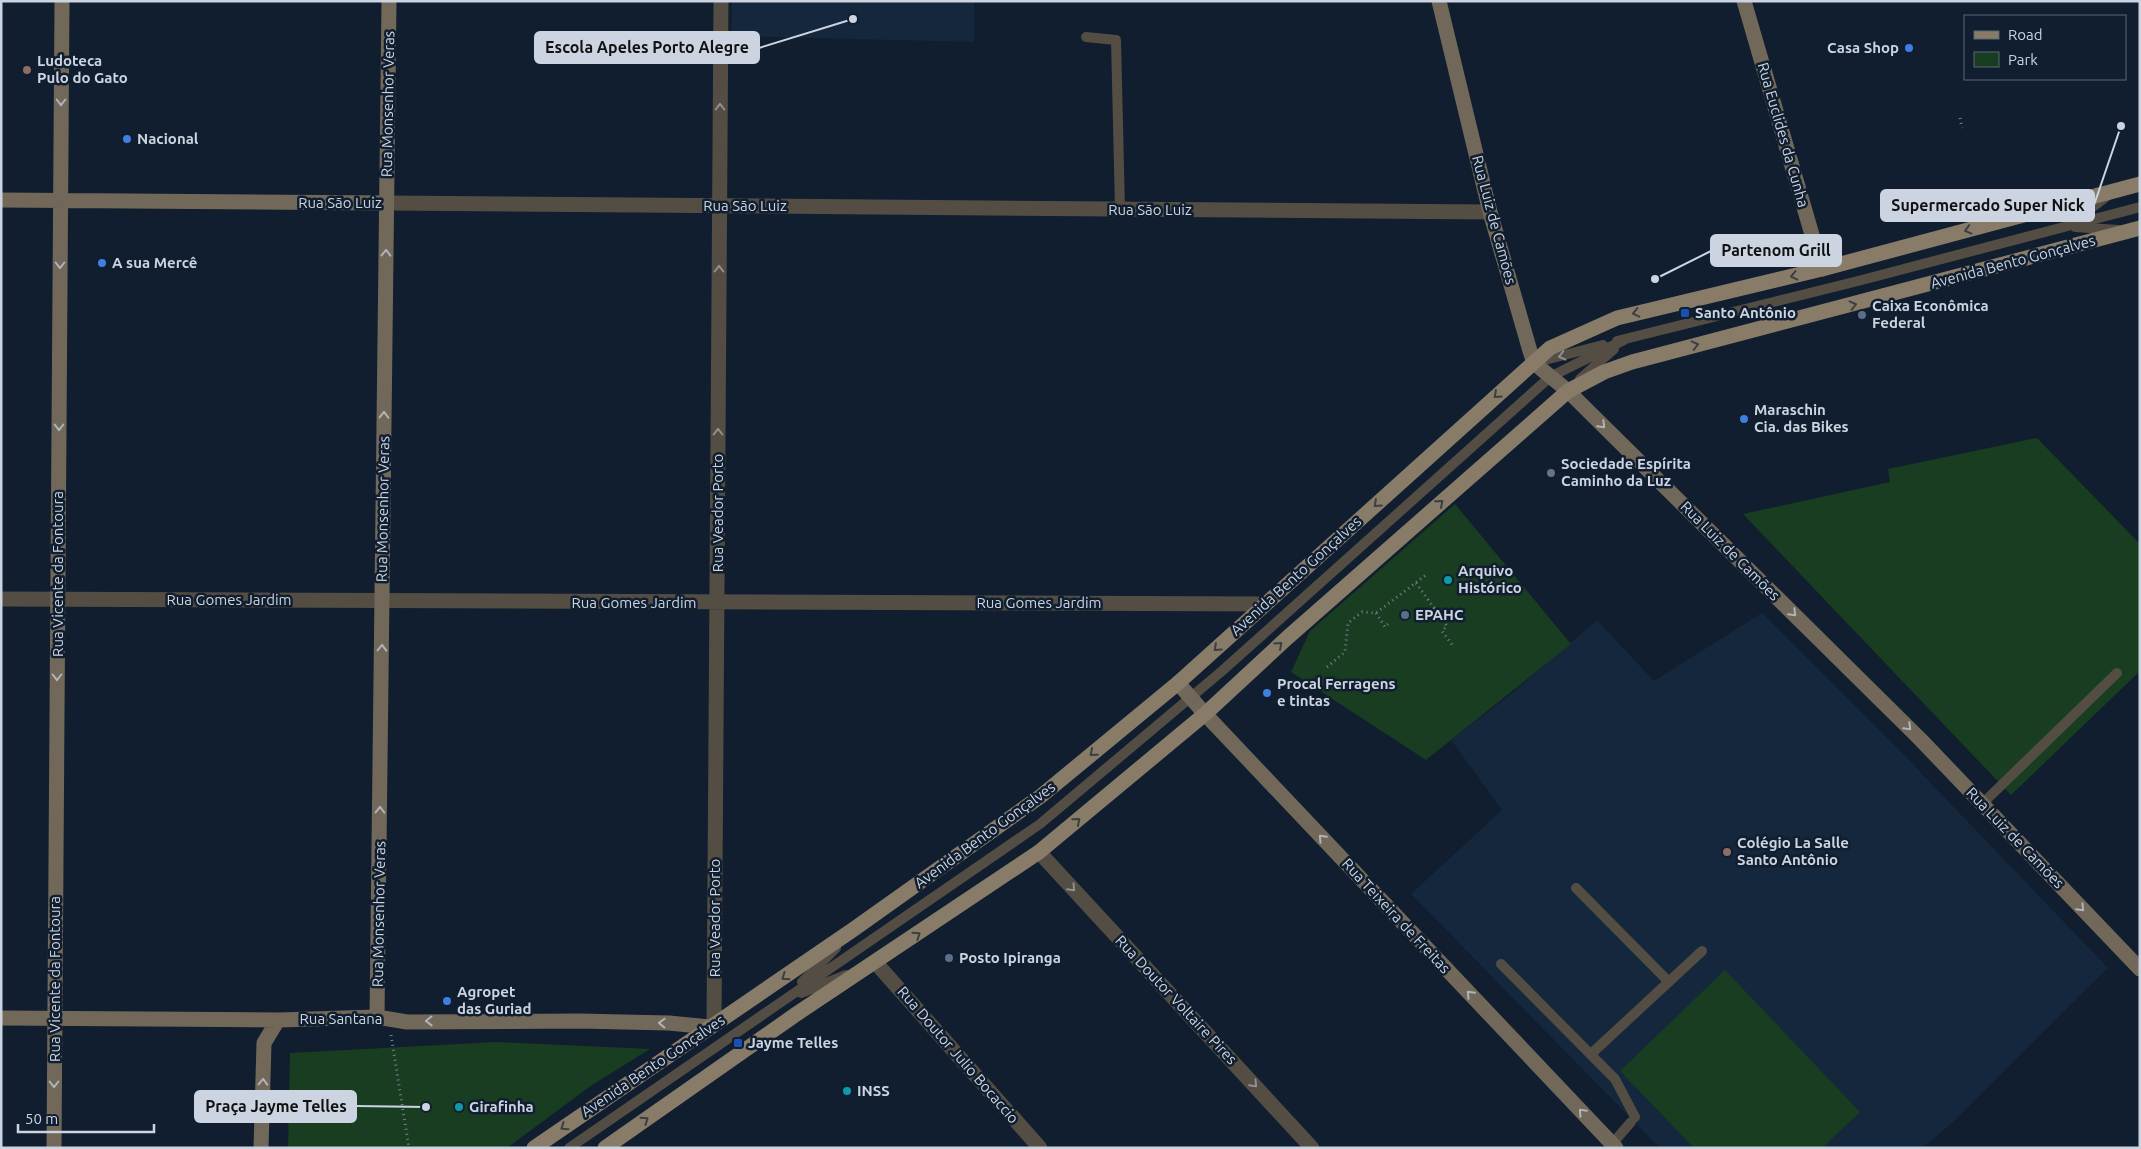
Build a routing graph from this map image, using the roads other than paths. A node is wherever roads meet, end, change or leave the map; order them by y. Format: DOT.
graph roads {
  1 [pos="62,1"];
  2 [pos="389,1"];
  3 [pos="721,1"];
  4 [pos="1439,1"];
  5 [pos="1744,1"];
  6 [pos="1086,37"];
  7 [pos="2140,184"];
  8 [pos="2116,190"];
  9 [pos="1,200"];
  10 [pos="61,201"];
  11 [pos="386,203"];
  12 [pos="720,206"];
  13 [pos="2140,207"];
  14 [pos="1120,210"];
  15 [pos="1490,212"];
  16 [pos="2067,226"];
  17 [pos="2133,229"];
  18 [pos="1822,269"];
  19 [pos="1624,340"];
  20 [pos="1534,363"];
  21 [pos="1550,377"];
  22 [pos="1568,391"];
  23 [pos="1,599"];
  24 [pos="58,599"];
  25 [pos="382,602"];
  26 [pos="717,603"];
  27 [pos="1266,604"];
  28 [pos="2117,673"];
  29 [pos="1178,683"];
  30 [pos="1190,697"];
  31 [pos="1205,714"];
  32 [pos="1982,804"];
  33 [pos="1039,852"];
  34 [pos="1576,888"];
  35 [pos="854,929"];
  36 [pos="1702,951"];
  37 [pos="876,963"];
  38 [pos="1501,964"];
  39 [pos="2140,969"];
  40 [pos="1670,982"];
  41 [pos="784,1000"];
  42 [pos="1,1018"];
  43 [pos="54,1018"];
  44 [pos="383,1018"];
  45 [pos="249,1020"];
  46 [pos="278,1020"];
  47 [pos="712,1026"];
  48 [pos="264,1043"];
  49 [pos="1591,1054"];
  50 [pos="1614,1146"];
  51 [pos="54,1148"];
  52 [pos="261,1148"];
  53 [pos="534,1148"];
  54 [pos="569,1148"];
  55 [pos="605,1148"];
  56 [pos="1040,1148"];
  57 [pos="1312,1148"];
  1 -- 10 [label="street, Rua Vicente da Fontoura, one-way"];
  2 -- 11 [label="street, Rua Monsenhor Veras"];
  12 -- 3 [label="street, Rua Veador Porto, one-way"];
  4 -- 15 [label="street, Rua Luiz de Camões"];
  5 -- 18 [label="street, Rua Euclides da Cunha"];
  6 -- 14 [label="lane"];
  7 -- 8 [label="main road, Avenida Bento Gonçalves"];
  8 -- 16 [label="lane"];
  8 -- 18 [label="main road, Avenida Bento Gonçalves, one-way"];
  9 -- 10 [label="street, Rua São Luiz"];
  10 -- 11 [label="street, Rua São Luiz"];
  10 -- 24 [label="street, Rua Vicente da Fontoura, one-way"];
  11 -- 12 [label="street, Rua São Luiz"];
  25 -- 11 [label="street, Rua Monsenhor Veras, one-way"];
  12 -- 14 [label="street, Rua São Luiz"];
  26 -- 12 [label="street, Rua Veador Porto, one-way"];
  13 -- 16 [label="lane"];
  14 -- 15 [label="street, Rua São Luiz"];
  15 -- 20 [label="street, Rua Luiz de Camões"];
  16 -- 17 [label="lane"];
  16 -- 19 [label="lane"];
  22 -- 17 [label="main road, Avenida Bento Gonçalves, one-way"];
  18 -- 20 [label="main road, Avenida Bento Gonçalves, one-way"];
  19 -- 20 [label="lane, one-way"];
  19 -- 21 [label="lane"];
  19 -- 22 [label="lane"];
  20 -- 21 [label="street, Rua Luiz de Camões"];
  20 -- 27 [label="main road, Avenida Bento Gonçalves, one-way"];
  21 -- 22 [label="street, Rua Luiz de Camões"];
  21 -- 30 [label="lane"];
  31 -- 22 [label="main road, Avenida Bento Gonçalves, one-way"];
  22 -- 32 [label="street, Rua Luiz de Camões, one-way"];
  23 -- 24 [label="street, Rua Gomes Jardim"];
  24 -- 25 [label="street, Rua Gomes Jardim"];
  24 -- 43 [label="street, Rua Vicente da Fontoura, one-way"];
  25 -- 26 [label="street, Rua Gomes Jardim"];
  44 -- 25 [label="street, Rua Monsenhor Veras, one-way"];
  26 -- 27 [label="street, Rua Gomes Jardim"];
  26 -- 47 [label="street, Rua Veador Porto"];
  27 -- 29 [label="main road, Avenida Bento Gonçalves, one-way"];
  28 -- 32 [label="lane"];
  29 -- 30 [label="street, Rua Teixeira de Freitas"];
  29 -- 35 [label="main road, Avenida Bento Gonçalves, one-way"];
  30 -- 31 [label="street, Rua Teixeira de Freitas"];
  30 -- 41 [label="lane"];
  33 -- 31 [label="main road, Avenida Bento Gonçalves, one-way"];
  50 -- 31 [label="street, Rua Teixeira de Freitas, one-way"];
  32 -- 39 [label="street, Rua Luiz de Camões, one-way"];
  37 -- 33 [label="main road, Avenida Bento Gonçalves, one-way"];
  33 -- 57 [label="street, Rua Doutor Voltaire Pires, one-way"];
  34 -- 40 [label="lane"];
  35 -- 41 [label="lane"];
  35 -- 47 [label="main road, Avenida Bento Gonçalves, one-way"];
  36 -- 40 [label="lane"];
  37 -- 41 [label="lane"];
  55 -- 37 [label="main road, Avenida Bento Gonçalves, one-way"];
  37 -- 56 [label="street, Rua Doutor Julio Bocaccio"];
  38 -- 49 [label="lane"];
  40 -- 49 [label="lane"];
  41 -- 54 [label="lane"];
  42 -- 43 [label="street, Rua Santana"];
  43 -- 45 [label="street, Rua Santana"];
  43 -- 51 [label="street, Rua Vicente da Fontoura, one-way"];
  44 -- 46 [label="street, Rua Santana"];
  47 -- 44 [label="street, Rua Santana, one-way"];
  45 -- 46 [label="street, Rua Santana"];
  45 -- 48 [label="street"];
  46 -- 48 [label="street"];
  47 -- 53 [label="main road, Avenida Bento Gonçalves, one-way"];
  52 -- 48 [label="street, one-way"];
  49 -- 50 [label="lane"];
}
